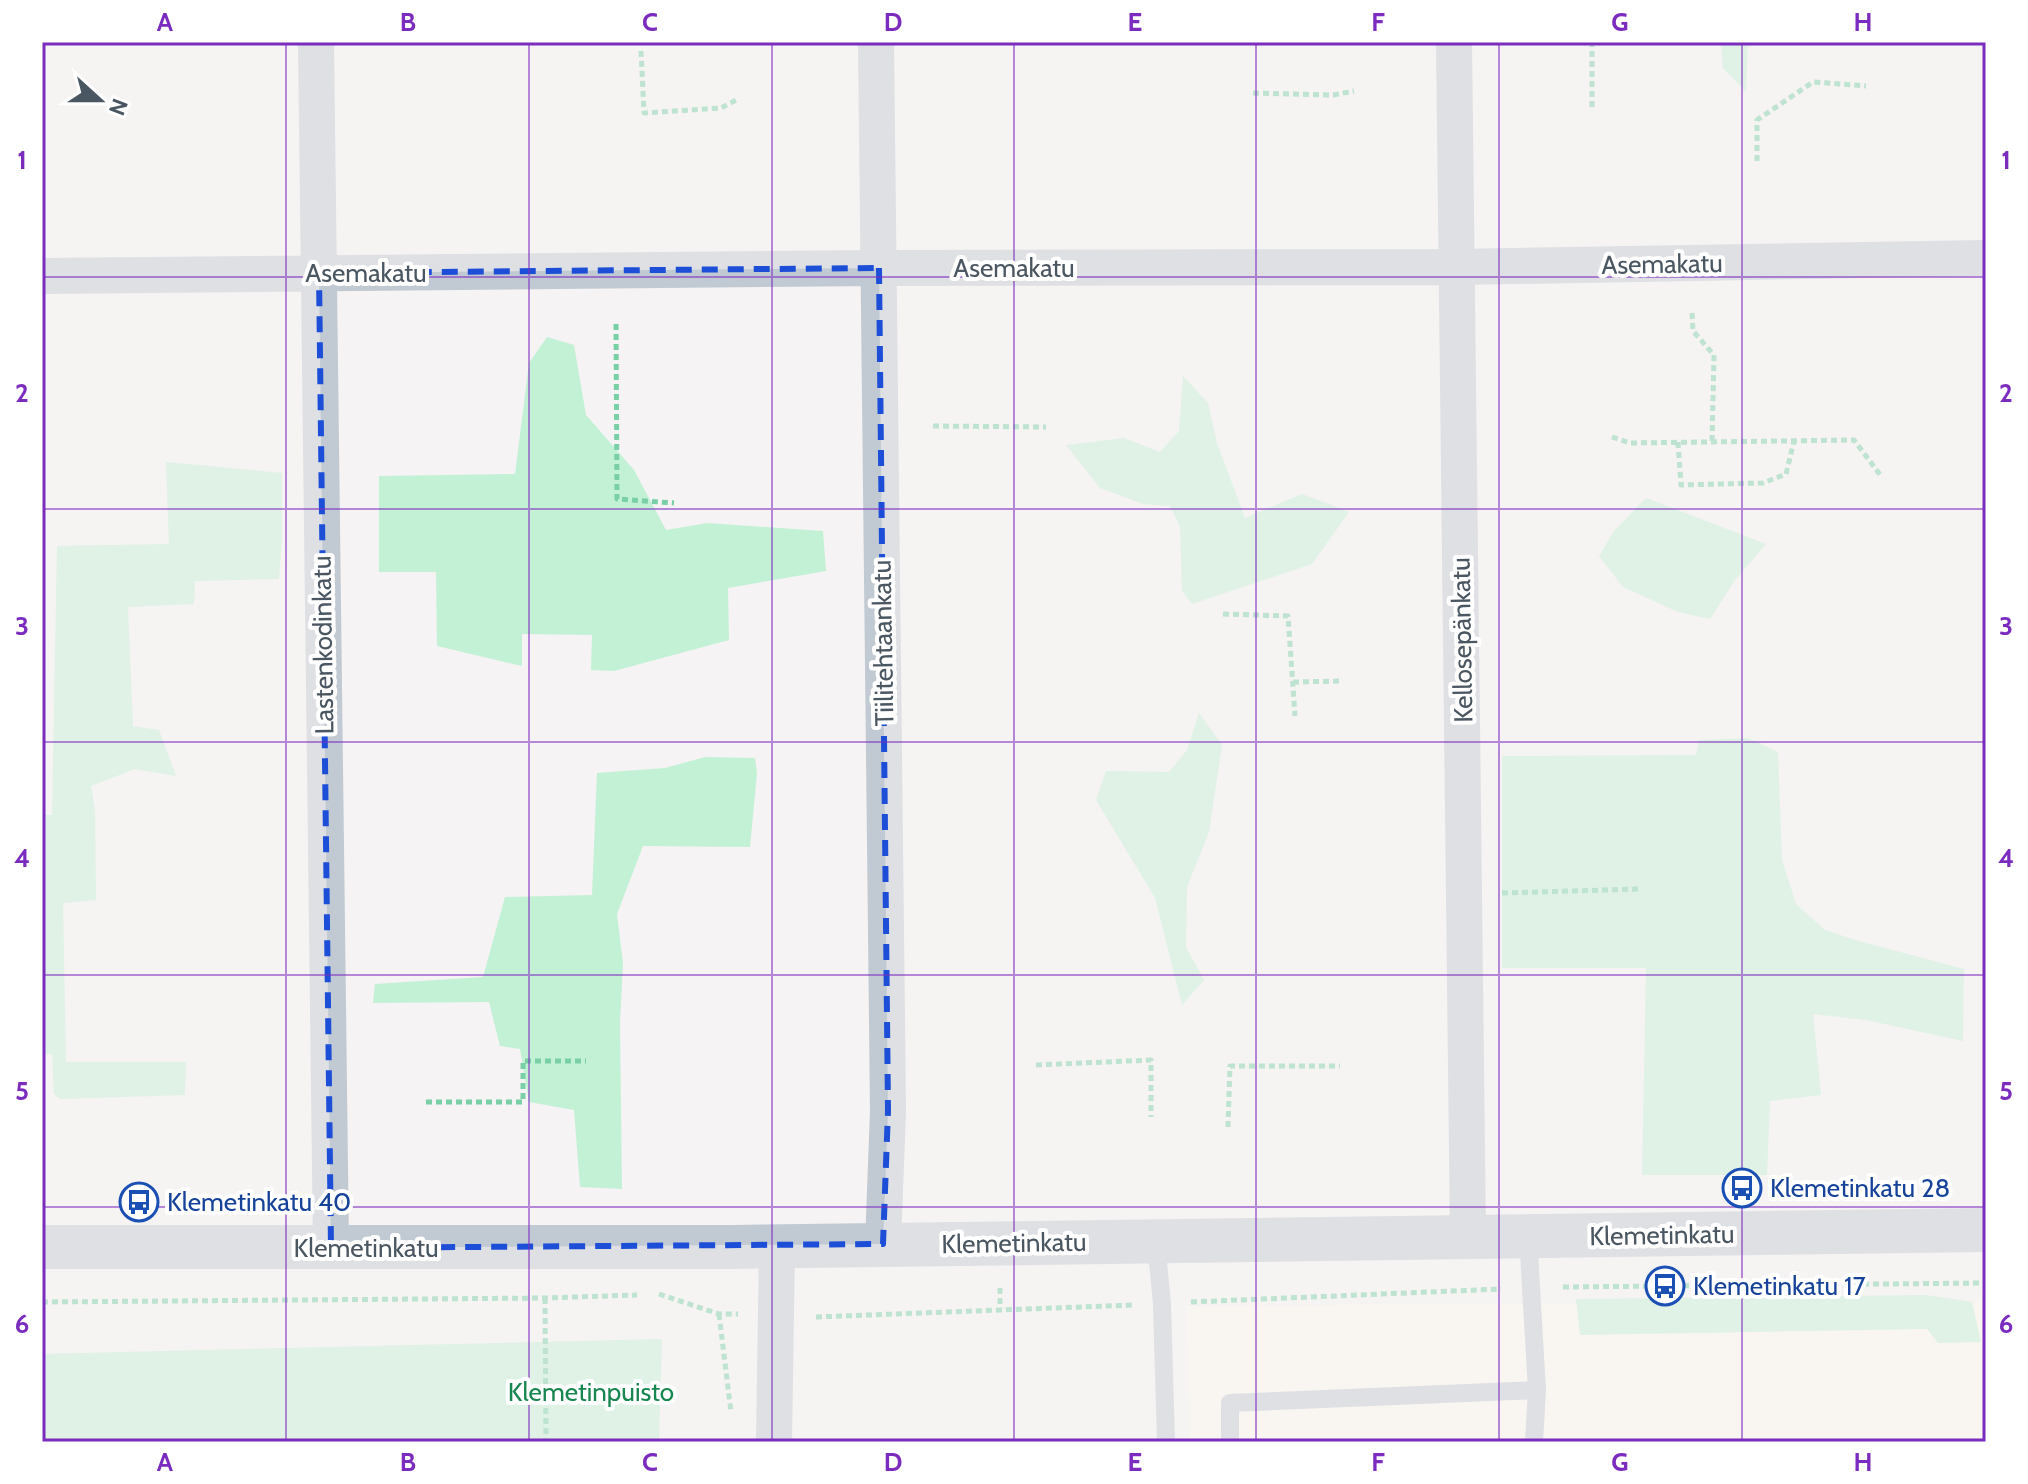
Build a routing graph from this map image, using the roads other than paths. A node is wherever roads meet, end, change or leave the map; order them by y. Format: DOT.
graph roads {
  1 [pos="316,42"];
  2 [pos="876,42"];
  3 [pos="1454,42"];
  4 [pos="1986,258"];
  5 [pos="1458,267"];
  6 [pos="879,268"];
  7 [pos="319,273"];
  8 [pos="42,276"];
  9 [pos="1986,1230"];
  10 [pos="1528,1236"];
  11 [pos="1468,1237"];
  12 [pos="1156,1241"];
  13 [pos="883,1244"];
  14 [pos="777,1246"];
  15 [pos="42,1247"];
  16 [pos="331,1248"];
  17 [pos="1537,1390"];
  18 [pos="774,1442"];
  19 [pos="1166,1442"];
  20 [pos="1230,1442"];
  21 [pos="1534,1442"];
  1 -- 7 [label="street, Lastenkodinkatu"];
  2 -- 6 [label="street, Tiilitehtaankatu"];
  3 -- 5 [label="street, Kellosepänkatu"];
  4 -- 5 [label="street, Asemakatu"];
  5 -- 6 [label="street, Asemakatu"];
  5 -- 11 [label="street, Kellosepänkatu"];
  6 -- 7 [label="street, Asemakatu"];
  6 -- 13 [label="street, Tiilitehtaankatu"];
  7 -- 8 [label="street, Asemakatu"];
  7 -- 16 [label="street, Lastenkodinkatu"];
  9 -- 10 [label="street, Klemetinkatu"];
  10 -- 11 [label="street, Klemetinkatu"];
  10 -- 17 [label="lane"];
  11 -- 12 [label="street, Klemetinkatu"];
  12 -- 13 [label="street, Klemetinkatu"];
  12 -- 19 [label="lane"];
  13 -- 14 [label="street, Klemetinkatu"];
  14 -- 16 [label="street, Klemetinkatu"];
  14 -- 18 [label="street"];
  15 -- 16 [label="street, Klemetinkatu"];
  17 -- 20 [label="lane"];
  17 -- 21 [label="lane"];
}
